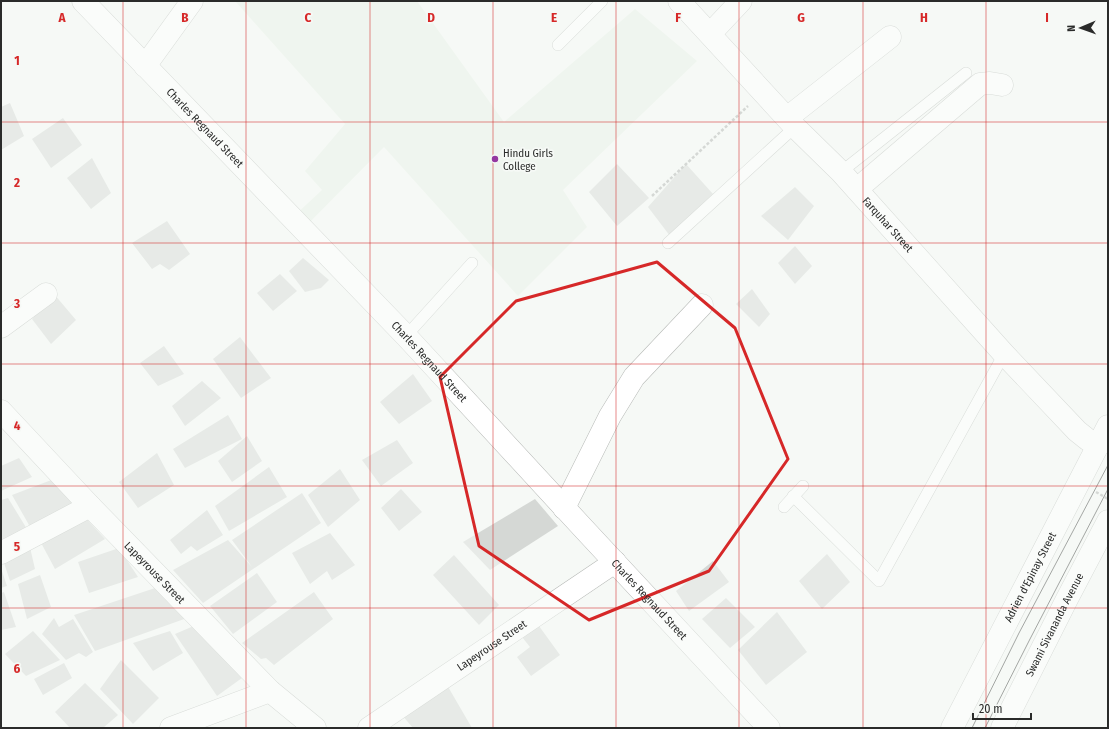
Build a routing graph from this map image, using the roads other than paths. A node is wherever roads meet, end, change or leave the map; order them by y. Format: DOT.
graph roads {
  1 [pos="83,1"];
  2 [pos="192,1"];
  3 [pos="602,1"];
  4 [pos="679,1"];
  5 [pos="740,1"];
  6 [pos="710,34"];
  7 [pos="890,37"];
  8 [pos="558,45"];
  9 [pos="145,66"];
  10 [pos="966,73"];
  11 [pos="1002,85"];
  12 [pos="791,122"];
  13 [pos="841,172"];
  14 [pos="856,189"];
  15 [pos="668,242"];
  16 [pos="472,263"];
  17 [pos="46,294"];
  18 [pos="702,305"];
  19 [pos="1,327"];
  20 [pos="406,336"];
  21 [pos="1004,354"];
  22 [pos="1,411"];
  23 [pos="1108,426"];
  24 [pos="1098,446"];
  25 [pos="802,486"];
  26 [pos="793,496"];
  27 [pos="90,506"];
  28 [pos="784,507"];
  29 [pos="564,508"];
  30 [pos="1108,521"];
  31 [pos="1,553"];
  32 [pos="615,562"];
  33 [pos="270,691"];
  34 [pos="171,728"];
  35 [pos="315,728"];
  36 [pos="369,728"];
  37 [pos="769,728"];
  38 [pos="952,728"];
  39 [pos="1002,728"];
  1 -- 9 [label="street, Charles Regnaud Street"];
  2 -- 9 [label="street"];
  3 -- 8 [label="lane"];
  4 -- 6 [label="street, Farquhar Street"];
  5 -- 6 [label="street"];
  6 -- 12 [label="street, Farquhar Street"];
  7 -- 12 [label="street"];
  9 -- 20 [label="street, Charles Regnaud Street"];
  10 -- 13 [label="lane"];
  11 -- 14 [label="street"];
  12 -- 13 [label="street, Farquhar Street"];
  12 -- 15 [label="lane"];
  13 -- 14 [label="street, Farquhar Street"];
  14 -- 21 [label="street, Farquhar Street"];
  16 -- 20 [label="lane"];
  17 -- 19 [label="street"];
  18 -- 29 [label="street"];
  20 -- 29 [label="street, Charles Regnaud Street"];
  21 -- 24 [label="street, Farquhar Street"];
  21 -- 26 [label="lane"];
  22 -- 27 [label="street, Lapeyrouse Street"];
  23 -- 24 [label="street, Adrien d'Epinay Street"];
  24 -- 38 [label="street, Adrien d'Epinay Street"];
  25 -- 26 [label="lane"];
  26 -- 28 [label="lane"];
  27 -- 31 [label="street"];
  27 -- 33 [label="street, Lapeyrouse Street"];
  29 -- 32 [label="street, Charles Regnaud Street"];
  30 -- 39 [label="street, Swami Sivananda Avenue"];
  32 -- 36 [label="street, Lapeyrouse Street"];
  32 -- 37 [label="street, Charles Regnaud Street"];
  33 -- 34 [label="street"];
  33 -- 35 [label="street, Lapeyrouse Street"];
}
